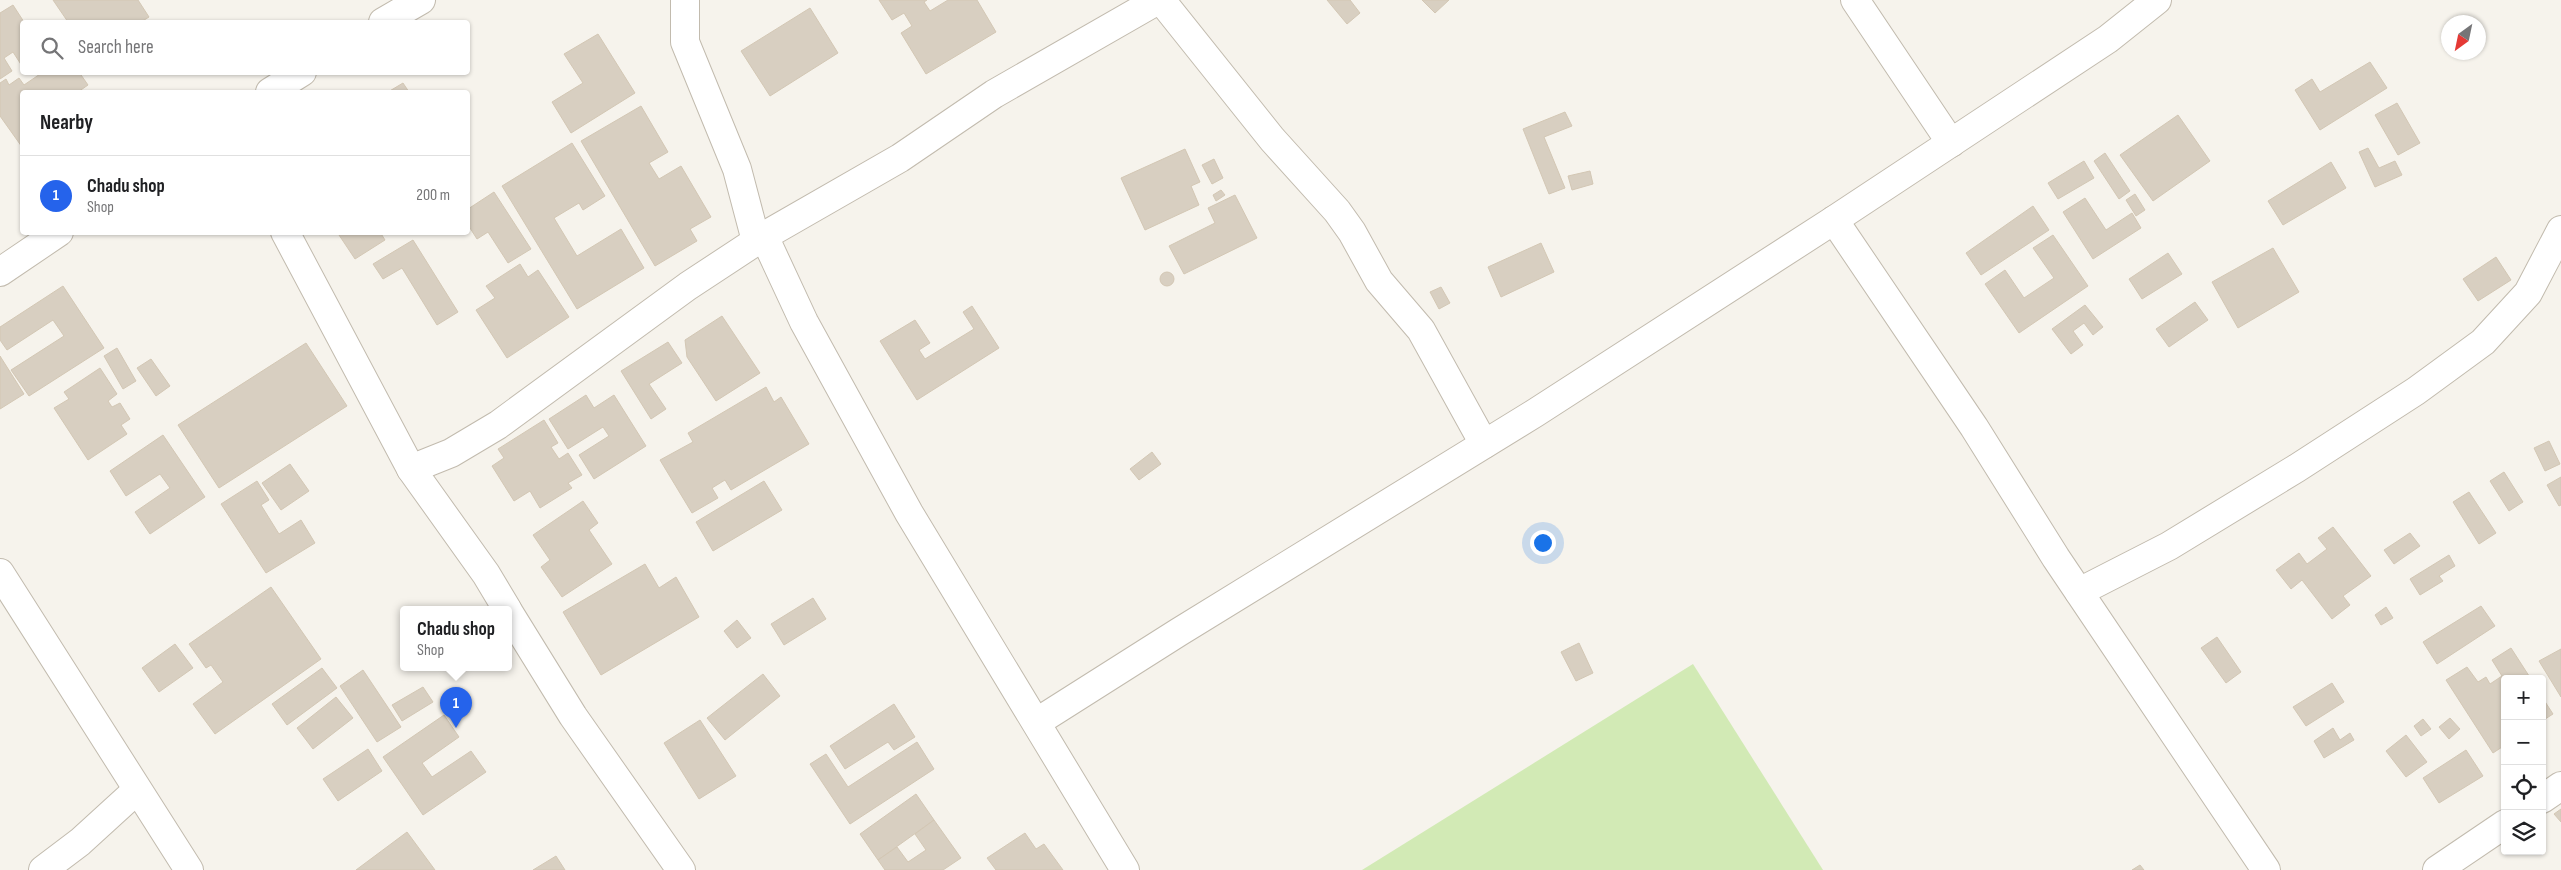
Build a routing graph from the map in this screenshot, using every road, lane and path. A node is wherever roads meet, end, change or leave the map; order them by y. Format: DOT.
graph roads {
  1 [pos="421,0"];
  2 [pos="685,0"];
  3 [pos="1160,0"];
  4 [pos="1855,0"];
  5 [pos="2157,0"];
  6 [pos="389,13"];
  7 [pos="297,75"];
  8 [pos="273,90"];
  9 [pos="1951,143"];
  10 [pos="1834,220"];
  11 [pos="2561,230"];
  12 [pos="56,235"];
  13 [pos="287,235"];
  14 [pos="760,238"];
  15 [pos="0,272"];
  16 [pos="1484,444"];
  17 [pos="411,469"];
  18 [pos="0,573"];
  19 [pos="2079,592"];
  20 [pos="506,606"];
  21 [pos="512,617"];
  22 [pos="1037,722"];
  23 [pos="2561,786"];
  24 [pos="137,790"];
  25 [pos="2546,795"];
  26 [pos="2501,828"];
  27 [pos="2475,857"];
  28 [pos="43,870"];
  29 [pos="189,870"];
  30 [pos="681,870"];
  31 [pos="1125,870"];
  32 [pos="2266,870"];
  33 [pos="2437,870"];
  1 -- 6 [label="street"];
  2 -- 14 [label="street"];
  3 -- 14 [label="street"];
  3 -- 16 [label="street"];
  4 -- 9 [label="street"];
  5 -- 9 [label="street"];
  7 -- 8 [label="street"];
  9 -- 10 [label="street"];
  10 -- 16 [label="street"];
  10 -- 19 [label="street"];
  11 -- 19 [label="street"];
  12 -- 15 [label="street"];
  13 -- 17 [label="street"];
  14 -- 17 [label="street"];
  14 -- 22 [label="street"];
  16 -- 22 [label="street"];
  17 -- 20 [label="street"];
  18 -- 24 [label="street"];
  19 -- 32 [label="street"];
  21 -- 30 [label="street"];
  22 -- 31 [label="street"];
  23 -- 25 [label="street"];
  24 -- 28 [label="street"];
  24 -- 29 [label="street"];
  26 -- 27 [label="street"];
  27 -- 33 [label="street"];
}
